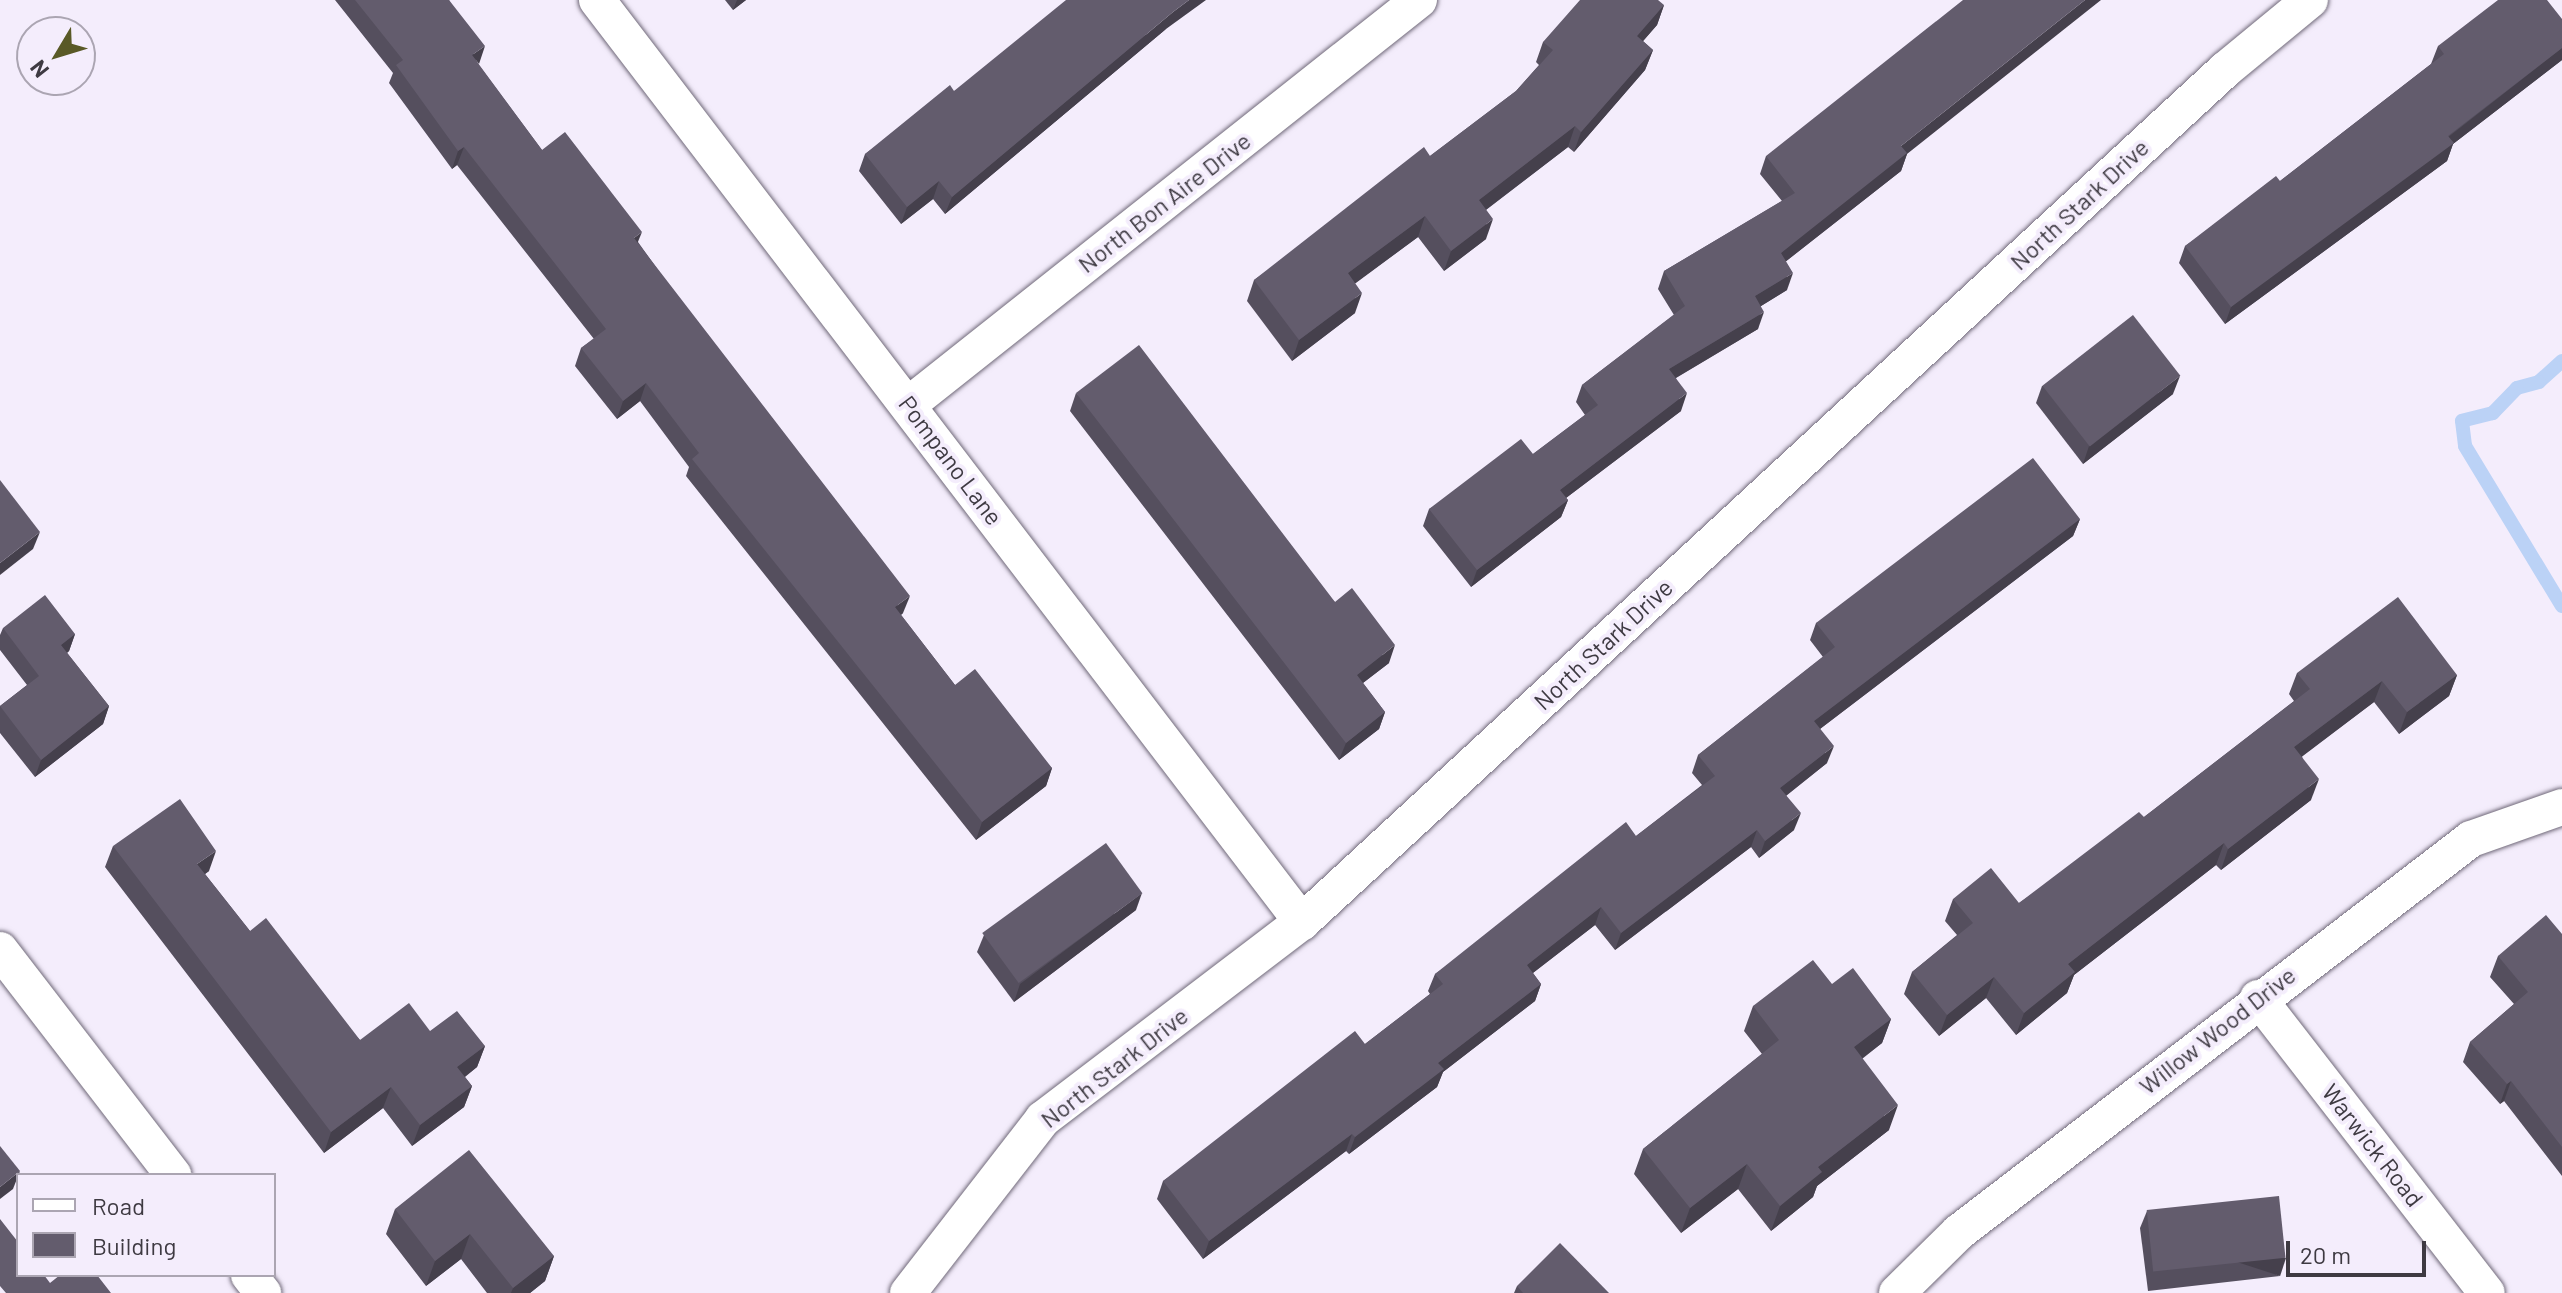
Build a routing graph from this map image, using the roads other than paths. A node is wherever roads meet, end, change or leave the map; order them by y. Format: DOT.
graph roads {
  1 [pos="597,0"];
  2 [pos="1419,0"];
  3 [pos="2310,0"];
  4 [pos="908,405"];
  5 [pos="2562,807"];
  6 [pos="1302,922"];
  7 [pos="0,950"];
  8 [pos="2258,998"];
  9 [pos="171,1173"];
  10 [pos="251,1277"];
  11 [pos="263,1293"];
  12 [pos="908,1293"];
  13 [pos="1897,1293"];
  14 [pos="2487,1293"];
  1 -- 4 [label="street, Pompano Lane"];
  2 -- 4 [label="street, North Bon Aire Drive"];
  3 -- 6 [label="street, North Stark Drive"];
  4 -- 6 [label="street, Pompano Lane"];
  5 -- 8 [label="street, Willow Wood Drive"];
  6 -- 12 [label="street, North Stark Drive"];
  7 -- 9 [label="street"];
  8 -- 13 [label="street, Willow Wood Drive"];
  8 -- 14 [label="street, Warwick Road"];
  10 -- 11 [label="street"];
}
